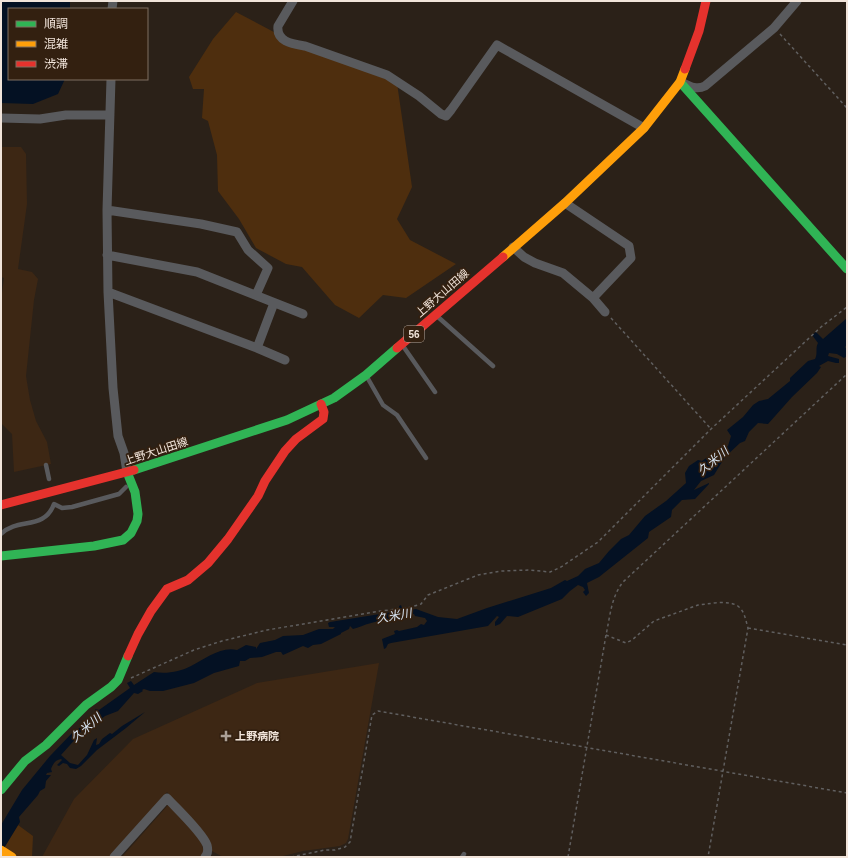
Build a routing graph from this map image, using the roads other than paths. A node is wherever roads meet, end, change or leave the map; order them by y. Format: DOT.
graph roads {
  1 [pos="293,1"];
  2 [pos="706,1"];
  3 [pos="797,1"];
  4 [pos="111,80"];
  5 [pos="680,82"];
  6 [pos="110,115"];
  7 [pos="1,118"];
  8 [pos="644,128"];
  9 [pos="564,203"];
  10 [pos="107,210"];
  11 [pos="513,247"];
  12 [pos="107,255"];
  13 [pos="847,269"];
  14 [pos="108,292"];
  15 [pos="256,295"];
  16 [pos="593,298"];
  17 [pos="274,303"];
  18 [pos="605,312"];
  19 [pos="303,314"];
  20 [pos="436,314"];
  21 [pos="402,344"];
  22 [pos="257,348"];
  23 [pos="285,360"];
  24 [pos="493,366"];
  25 [pos="366,375"];
  26 [pos="434,392"];
  27 [pos="321,404"];
  28 [pos="426,458"];
  29 [pos="46,465"];
  30 [pos="125,473"];
  31 [pos="49,479"];
  32 [pos="126,486"];
  33 [pos="1,505"];
  34 [pos="128,514"];
  35 [pos="116,533"];
  36 [pos="1,534"];
  37 [pos="1,548"];
  38 [pos="1,556"];
  39 [pos="1,790"];
  40 [pos="1,850"];
  41 [pos="209,856"];
  42 [pos="12,857"];
  43 [pos="114,857"];
  1 -- 8 [label="street"];
  2 -- 5 [label="main road, 上野大山田線 / 56"];
  3 -- 5 [label="street"];
  4 -- 6 [label="street"];
  5 -- 8 [label="main road, 上野大山田線 / 56"];
  5 -- 13 [label="main road"];
  6 -- 7 [label="street"];
  6 -- 10 [label="street"];
  8 -- 9 [label="main road, 上野大山田線 / 56"];
  9 -- 11 [label="main road, 上野大山田線 / 56"];
  9 -- 16 [label="street"];
  10 -- 12 [label="street"];
  10 -- 15 [label="street"];
  11 -- 16 [label="street"];
  11 -- 20 [label="main road, 上野大山田線 / 56"];
  12 -- 14 [label="street"];
  12 -- 15 [label="street"];
  14 -- 22 [label="street"];
  14 -- 30 [label="street"];
  15 -- 17 [label="street"];
  16 -- 18 [label="street"];
  17 -- 19 [label="street"];
  17 -- 22 [label="street"];
  20 -- 21 [label="main road, 上野大山田線 / 56"];
  20 -- 24 [label="lane"];
  21 -- 25 [label="main road, 上野大山田線 / 56"];
  21 -- 26 [label="lane"];
  22 -- 23 [label="street"];
  25 -- 27 [label="main road, 上野大山田線 / 56"];
  25 -- 28 [label="lane"];
  27 -- 30 [label="main road, 上野大山田線 / 56"];
  27 -- 39 [label="main road"];
  29 -- 31 [label="lane"];
  30 -- 32 [label="main road"];
  30 -- 33 [label="main road, 上野大山田線 / 56"];
  30 -- 38 [label="main road"];
  32 -- 34 [label="main road"];
  32 -- 36 [label="lane"];
  35 -- 37 [label="main road"];
  40 -- 42 [label="main road"];
  41 -- 43 [label="street"];
}
